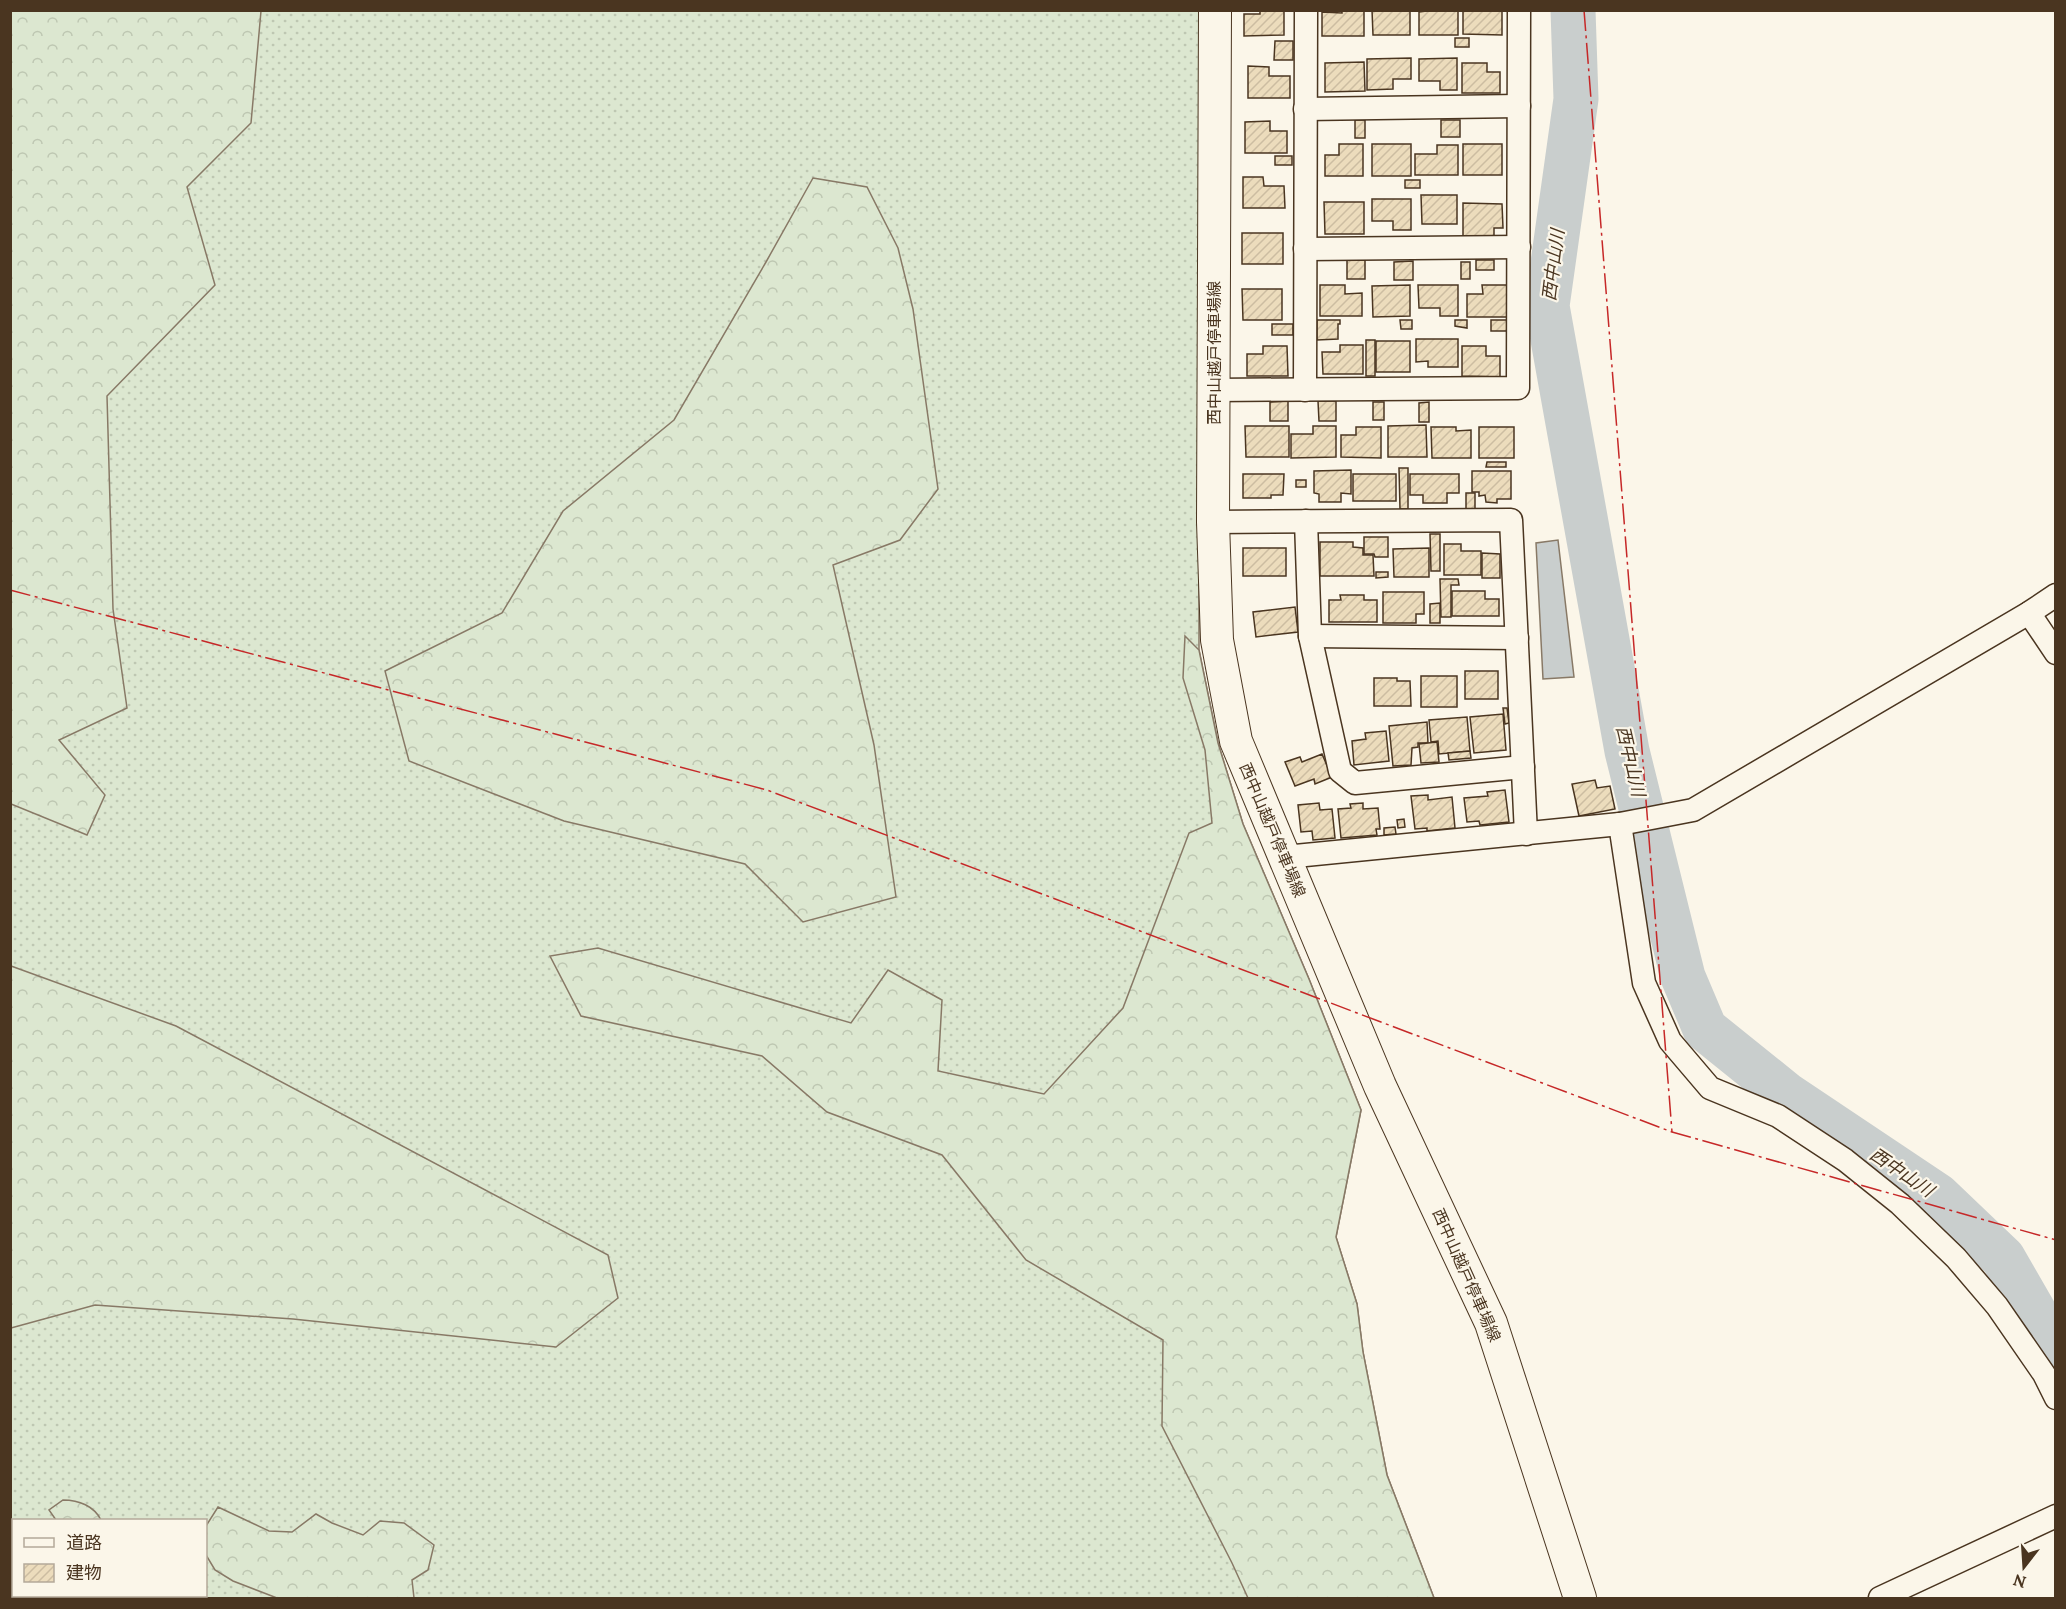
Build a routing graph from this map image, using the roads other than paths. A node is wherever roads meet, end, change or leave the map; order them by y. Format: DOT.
graph roads {
  1 [pos="1215,10"];
  2 [pos="1306,10"];
  3 [pos="1519,10"];
  4 [pos="1519,106"];
  5 [pos="1305,109"];
  6 [pos="1519,247"];
  7 [pos="1305,249"];
  8 [pos="1214,390"];
  9 [pos="1305,390"];
  10 [pos="1306,521"];
  11 [pos="1213,522"];
  12 [pos="2055,595"];
  13 [pos="2029,613"];
  14 [pos="1310,636"];
  15 [pos="1517,638"];
  16 [pos="2055,652"];
  17 [pos="1523,767"];
  18 [pos="1623,823"];
  19 [pos="1526,834"];
  20 [pos="1285,857"];
  21 [pos="2055,1398"];
  22 [pos="2055,1516"];
  23 [pos="1580,1599"];
  24 [pos="1880,1599"];
  1 -- 8 [label="main road, 西中山越戸停車場線"];
  2 -- 5 [label="street"];
  3 -- 4 [label="street"];
  4 -- 5 [label="street"];
  4 -- 6 [label="street"];
  5 -- 7 [label="street"];
  6 -- 7 [label="street"];
  6 -- 9 [label="street"];
  7 -- 9 [label="street"];
  8 -- 9 [label="street"];
  8 -- 11 [label="main road, 西中山越戸停車場線"];
  10 -- 11 [label="street"];
  10 -- 14 [label="street"];
  10 -- 15 [label="street"];
  11 -- 20 [label="main road, 西中山越戸停車場線"];
  12 -- 13 [label="street"];
  13 -- 16 [label="street"];
  13 -- 18 [label="street"];
  14 -- 15 [label="street"];
  14 -- 17 [label="street"];
  15 -- 17 [label="street"];
  17 -- 19 [label="street"];
  18 -- 19 [label="street"];
  18 -- 21 [label="street"];
  19 -- 20 [label="street"];
  20 -- 23 [label="main road, 西中山越戸停車場線"];
  22 -- 24 [label="street"];
}
